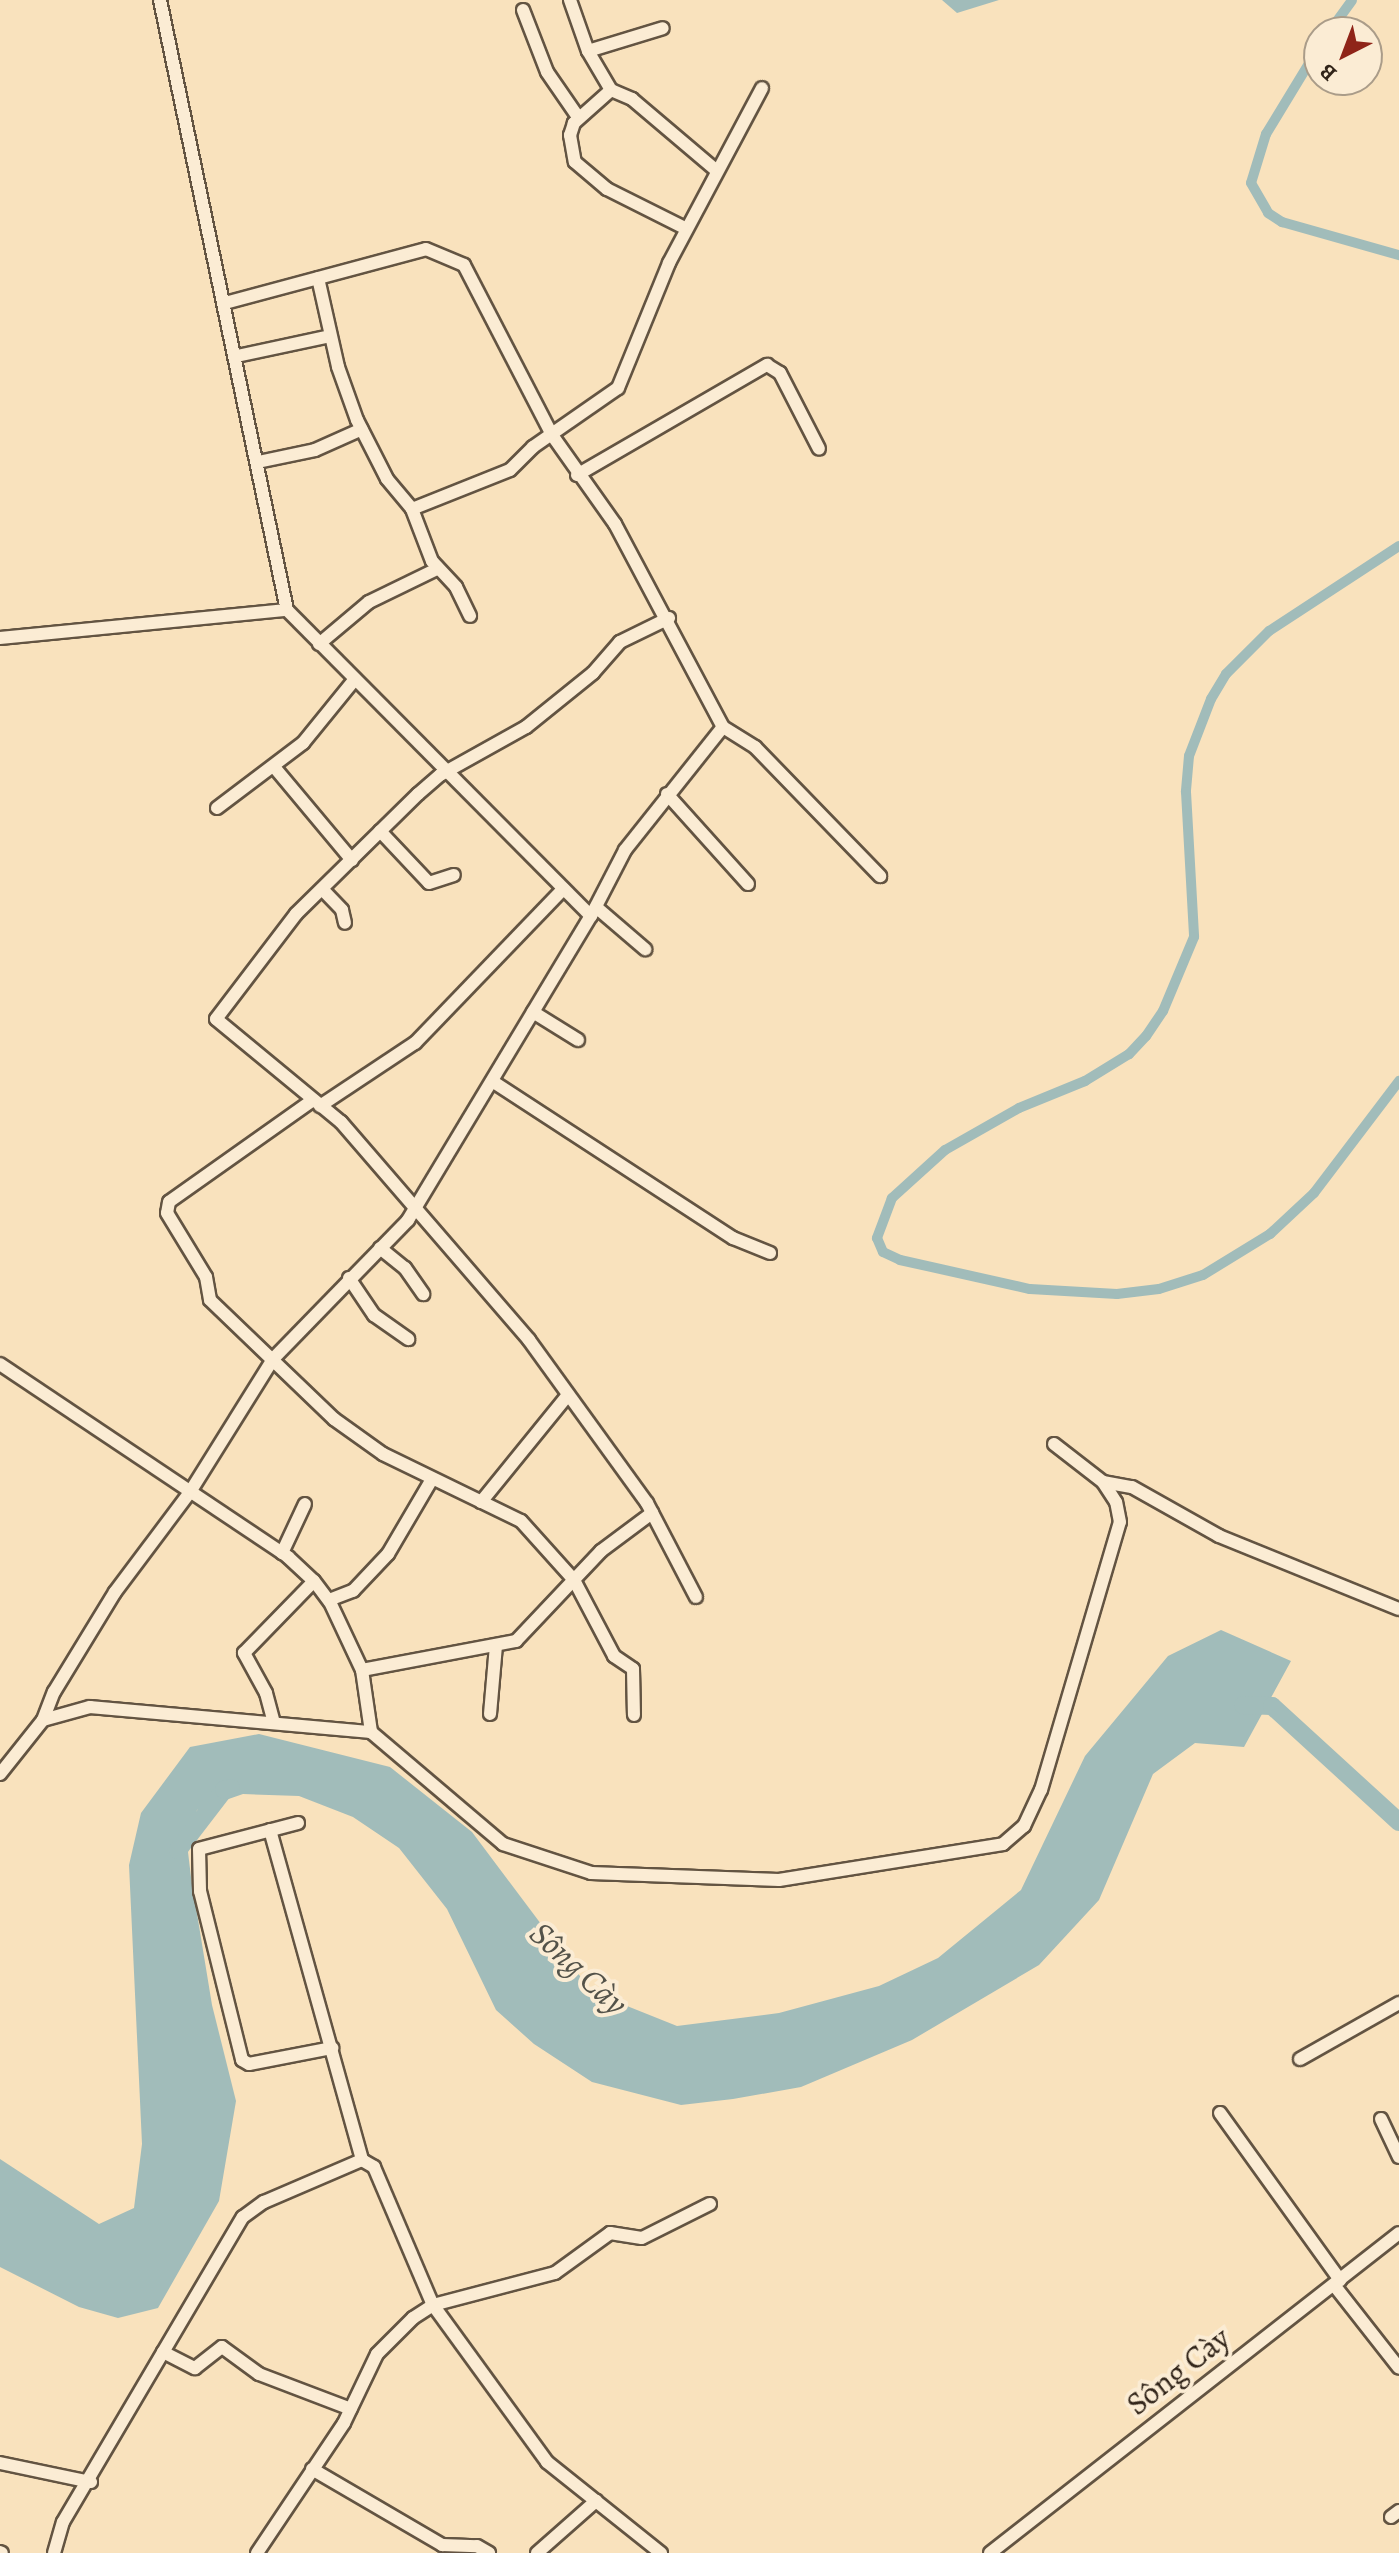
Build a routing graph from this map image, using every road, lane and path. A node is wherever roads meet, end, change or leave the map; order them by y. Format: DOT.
graph roads {
  1 [pos="160,0"];
  2 [pos="570,0"];
  3 [pos="523,10"];
  4 [pos="663,28"];
  5 [pos="588,51"];
  6 [pos="762,88"];
  7 [pos="611,90"];
  8 [pos="578,117"];
  9 [pos="717,171"];
  10 [pos="687,229"];
  11 [pos="318,278"];
  12 [pos="225,303"];
  13 [pos="330,336"];
  14 [pos="237,356"];
  15 [pos="362,429"];
  16 [pos="552,435"];
  17 [pos="819,449"];
  18 [pos="258,462"];
  19 [pos="577,475"];
  20 [pos="412,509"];
  21 [pos="437,569"];
  22 [pos="287,610"];
  23 [pos="470,616"];
  24 [pos="669,618"];
  25 [pos="0,638"];
  26 [pos="319,644"];
  27 [pos="355,679"];
  28 [pos="723,727"];
  29 [pos="275,768"];
  30 [pos="449,770"];
  31 [pos="667,794"];
  32 [pos="217,808"];
  33 [pos="380,831"];
  34 [pos="352,860"];
  35 [pos="454,875"];
  36 [pos="880,876"];
  37 [pos="748,884"];
  38 [pos="322,889"];
  39 [pos="563,889"];
  40 [pos="593,912"];
  41 [pos="345,923"];
  42 [pos="645,949"];
  43 [pos="533,1012"];
  44 [pos="578,1040"];
  45 [pos="492,1081"];
  46 [pos="317,1103"];
  47 [pos="416,1207"];
  48 [pos="380,1248"];
  49 [pos="770,1253"];
  50 [pos="349,1278"];
  51 [pos="423,1294"];
  52 [pos="408,1339"];
  53 [pos="273,1359"];
  54 [pos="0,1364"];
  55 [pos="568,1395"];
  56 [pos="1054,1444"];
  57 [pos="432,1479"];
  58 [pos="1103,1482"];
  59 [pos="190,1492"];
  60 [pos="481,1502"];
  61 [pos="305,1504"];
  62 [pos="652,1513"];
  63 [pos="282,1553"];
  64 [pos="574,1580"];
  65 [pos="314,1581"];
  66 [pos="696,1597"];
  67 [pos="329,1600"];
  68 [pos="1399,1609"];
  69 [pos="496,1645"];
  70 [pos="362,1670"];
  71 [pos="490,1714"];
  72 [pos="634,1715"];
  73 [pos="43,1720"];
  74 [pos="274,1723"];
  75 [pos="371,1732"];
  76 [pos="0,1774"];
  77 [pos="298,1823"];
  78 [pos="270,1830"];
  79 [pos="1399,2003"];
  80 [pos="332,2048"];
  81 [pos="1300,2059"];
  82 [pos="1220,2113"];
  83 [pos="1381,2119"];
  84 [pos="1399,2157"];
  85 [pos="362,2160"];
  86 [pos="710,2204"];
  87 [pos="1399,2233"];
  88 [pos="1337,2282"];
  89 [pos="433,2305"];
  90 [pos="163,2352"];
  91 [pos="1399,2368"];
  92 [pos="351,2409"];
  93 [pos="0,2463"];
  94 [pos="312,2469"];
  95 [pos="91,2482"];
  96 [pos="596,2501"];
  97 [pos="54,2553"];
  98 [pos="257,2553"];
  99 [pos="489,2553"];
  100 [pos="537,2553"];
  101 [pos="661,2553"];
  102 [pos="990,2553"];
  1 -- 12 [label="street"];
  2 -- 5 [label="street"];
  3 -- 8 [label="street"];
  4 -- 5 [label="street"];
  5 -- 7 [label="street"];
  6 -- 9 [label="street"];
  7 -- 8 [label="street"];
  7 -- 9 [label="street"];
  8 -- 10 [label="street"];
  9 -- 10 [label="street"];
  10 -- 16 [label="street"];
  11 -- 12 [label="street"];
  11 -- 13 [label="street"];
  11 -- 16 [label="street"];
  12 -- 14 [label="street"];
  13 -- 14 [label="street"];
  13 -- 15 [label="street"];
  14 -- 18 [label="street"];
  15 -- 18 [label="street"];
  15 -- 20 [label="street"];
  16 -- 19 [label="street"];
  16 -- 20 [label="street"];
  17 -- 19 [label="street"];
  18 -- 22 [label="street"];
  19 -- 24 [label="street"];
  20 -- 21 [label="street"];
  21 -- 23 [label="street"];
  21 -- 26 [label="street"];
  22 -- 25 [label="street"];
  22 -- 26 [label="street"];
  24 -- 28 [label="street"];
  24 -- 30 [label="street"];
  26 -- 27 [label="street"];
  27 -- 29 [label="street"];
  27 -- 30 [label="street"];
  28 -- 31 [label="street"];
  28 -- 36 [label="street"];
  29 -- 32 [label="street"];
  29 -- 34 [label="street"];
  30 -- 33 [label="street"];
  30 -- 39 [label="street"];
  31 -- 37 [label="street"];
  31 -- 40 [label="street"];
  33 -- 34 [label="street"];
  33 -- 35 [label="street"];
  34 -- 38 [label="street"];
  38 -- 41 [label="street"];
  38 -- 46 [label="street"];
  39 -- 40 [label="street"];
  39 -- 46 [label="street"];
  40 -- 42 [label="street"];
  40 -- 43 [label="street"];
  43 -- 44 [label="street"];
  43 -- 45 [label="street"];
  45 -- 47 [label="street"];
  45 -- 49 [label="street"];
  46 -- 47 [label="street"];
  46 -- 53 [label="street"];
  47 -- 48 [label="street"];
  47 -- 55 [label="street"];
  48 -- 50 [label="street"];
  48 -- 51 [label="street"];
  50 -- 52 [label="street"];
  50 -- 53 [label="street"];
  53 -- 57 [label="street"];
  53 -- 59 [label="street"];
  54 -- 59 [label="street"];
  55 -- 60 [label="street"];
  55 -- 62 [label="street"];
  56 -- 58 [label="street"];
  57 -- 60 [label="street"];
  57 -- 67 [label="street"];
  58 -- 68 [label="street"];
  58 -- 75 [label="street"];
  59 -- 63 [label="street"];
  59 -- 73 [label="street"];
  60 -- 64 [label="street"];
  61 -- 63 [label="street"];
  62 -- 64 [label="street"];
  62 -- 66 [label="street"];
  63 -- 65 [label="street"];
  64 -- 69 [label="street"];
  64 -- 72 [label="street"];
  65 -- 67 [label="street"];
  65 -- 74 [label="street"];
  67 -- 70 [label="street"];
  69 -- 70 [label="street"];
  69 -- 71 [label="street"];
  70 -- 75 [label="street"];
  73 -- 74 [label="street"];
  73 -- 76 [label="street"];
  74 -- 75 [label="street"];
  77 -- 78 [label="street"];
  78 -- 80 [label="street"];
  78 -- 80 [label="street"];
  79 -- 81 [label="street"];
  80 -- 85 [label="street"];
  82 -- 88 [label="street"];
  83 -- 84 [label="street"];
  85 -- 89 [label="street"];
  85 -- 90 [label="street"];
  86 -- 89 [label="street"];
  87 -- 88 [label="street, Sông Cày"];
  88 -- 91 [label="street"];
  88 -- 102 [label="street, Sông Cày"];
  89 -- 92 [label="street"];
  89 -- 96 [label="street"];
  90 -- 92 [label="street"];
  90 -- 95 [label="street"];
  92 -- 94 [label="street"];
  93 -- 95 [label="street"];
  94 -- 98 [label="street"];
  94 -- 99 [label="street"];
  95 -- 97 [label="street"];
  96 -- 100 [label="street"];
  96 -- 101 [label="street"];
}
